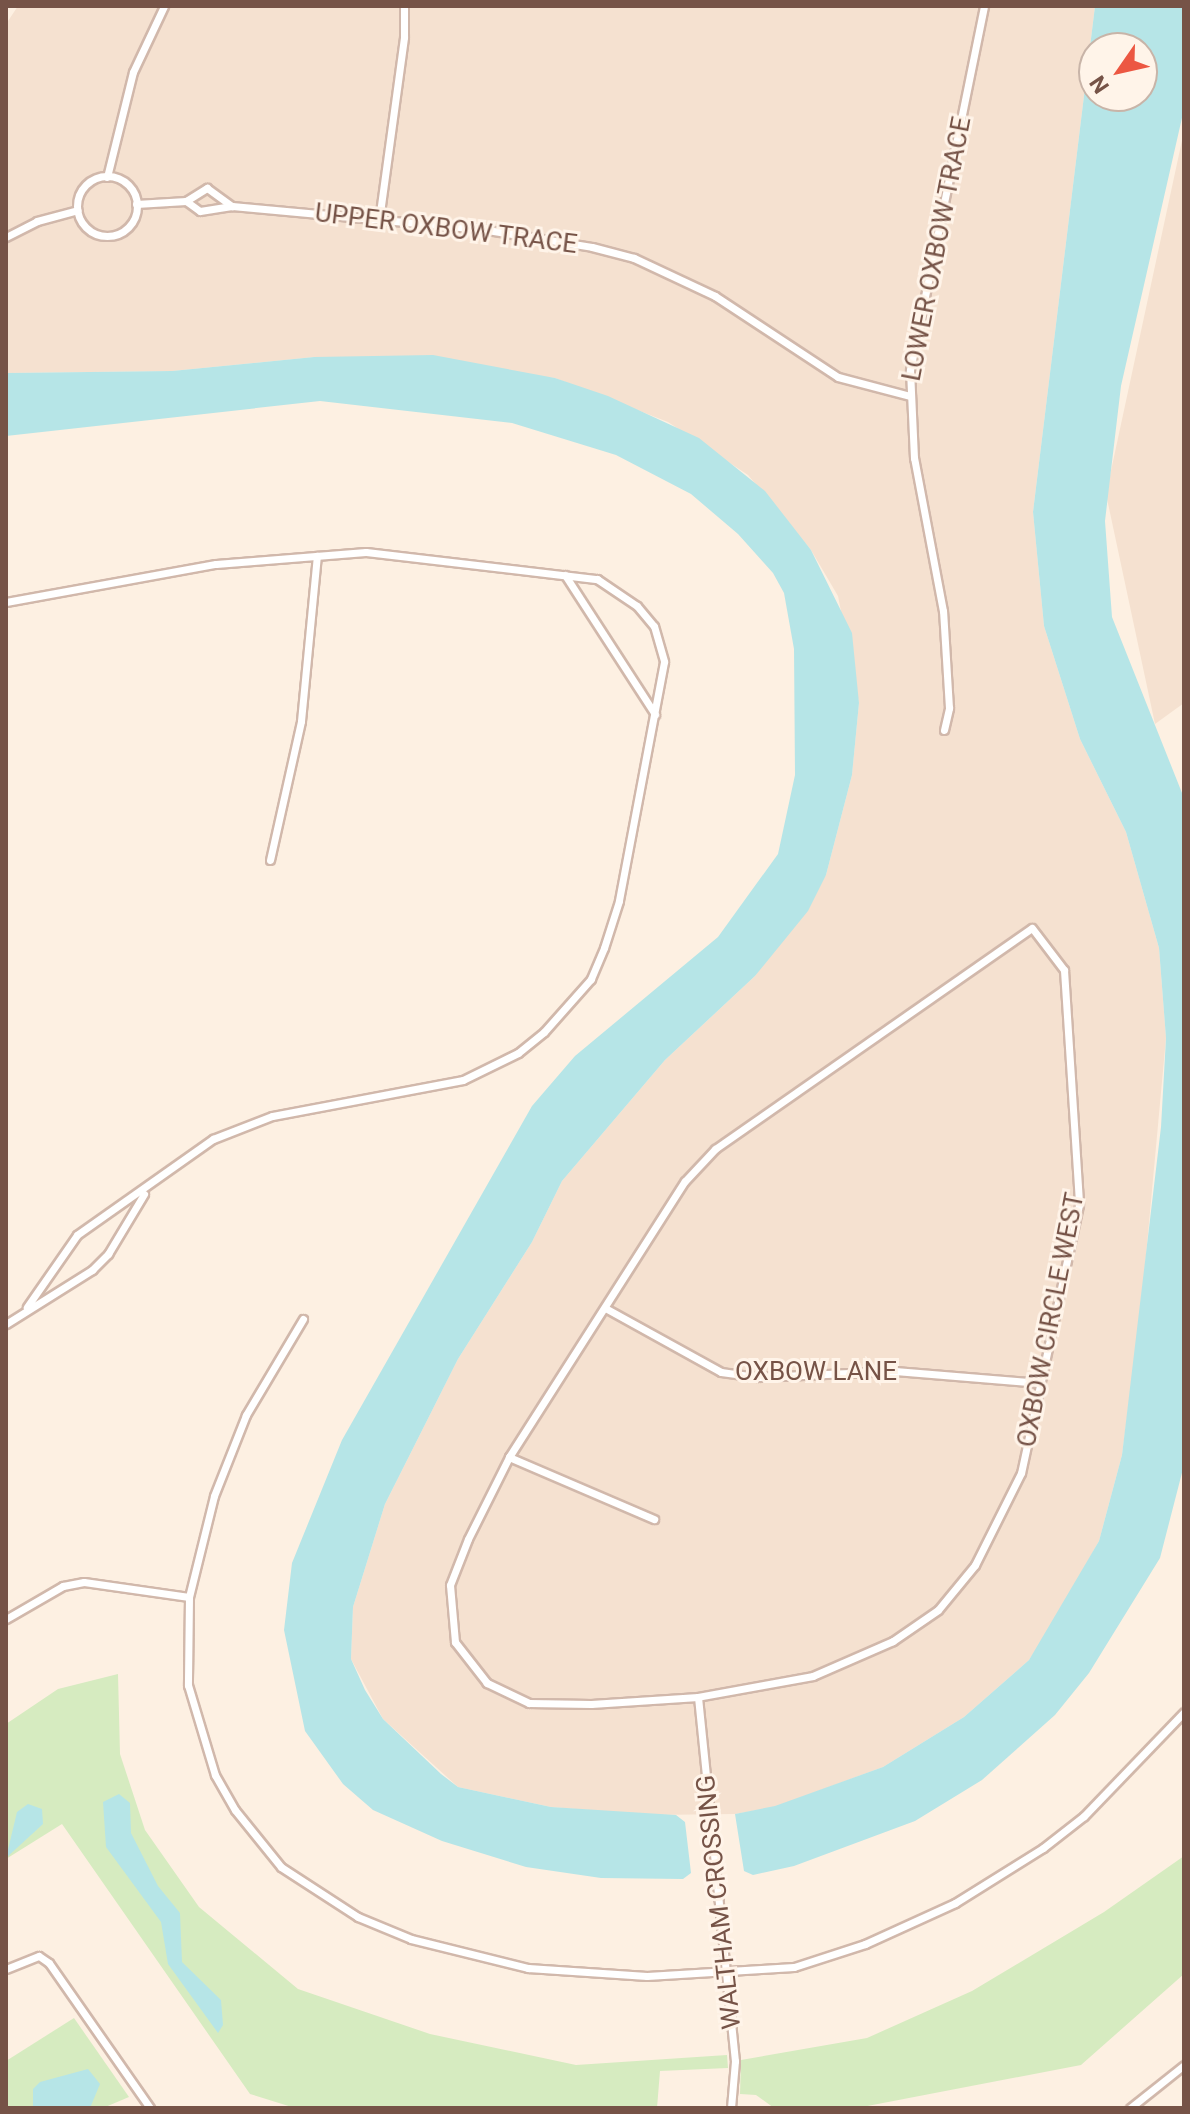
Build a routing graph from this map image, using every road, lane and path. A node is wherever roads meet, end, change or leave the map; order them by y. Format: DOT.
graph roads {
  1 [pos="164,6"];
  2 [pos="404,6"];
  3 [pos="984,6"];
  4 [pos="107,177"];
  5 [pos="186,201"];
  6 [pos="136,204"];
  7 [pos="232,206"];
  8 [pos="78,210"];
  9 [pos="379,220"];
  10 [pos="6,237"];
  11 [pos="910,396"];
  12 [pos="317,556"];
  13 [pos="565,575"];
  14 [pos="6,602"];
  15 [pos="655,714"];
  16 [pos="944,730"];
  17 [pos="270,860"];
  18 [pos="145,1192"];
  19 [pos="27,1307"];
  20 [pos="607,1309"];
  21 [pos="303,1319"];
  22 [pos="6,1324"];
  23 [pos="1041,1383"];
  24 [pos="509,1457"];
  25 [pos="654,1519"];
  26 [pos="189,1597"];
  27 [pos="6,1619"];
  28 [pos="698,1697"];
  29 [pos="1184,1712"];
  30 [pos="6,1969"];
  31 [pos="725,1974"];
  32 [pos="1184,2065"];
  33 [pos="150,2108"];
  34 [pos="731,2108"];
  35 [pos="1130,2108"];
  1 -- 4 [label="street"];
  2 -- 9 [label="street"];
  3 -- 11 [label="street, LOWER OXBOW TRACE"];
  4 -- 6 [label="street"];
  4 -- 8 [label="street"];
  5 -- 6 [label="street, UPPER OXBOW TRACE"];
  5 -- 7 [label="street, UPPER OXBOW TRACE"];
  5 -- 7 [label="street, UPPER OXBOW TRACE"];
  6 -- 8 [label="street"];
  7 -- 9 [label="street, UPPER OXBOW TRACE"];
  8 -- 10 [label="street"];
  9 -- 11 [label="street, UPPER OXBOW TRACE"];
  11 -- 16 [label="street, LOWER OXBOW TRACE"];
  12 -- 13 [label="street"];
  12 -- 14 [label="street"];
  12 -- 17 [label="street"];
  13 -- 15 [label="street"];
  13 -- 15 [label="street"];
  15 -- 18 [label="street"];
  18 -- 19 [label="street"];
  18 -- 19 [label="street"];
  19 -- 22 [label="street"];
  20 -- 23 [label="street, OXBOW LANE"];
  20 -- 23 [label="street, OXBOW CIRCLE WEST"];
  20 -- 24 [label="street, OXBOW CIRCLE WEST"];
  21 -- 26 [label="street"];
  23 -- 28 [label="street, OXBOW CIRCLE WEST"];
  24 -- 25 [label="street"];
  24 -- 28 [label="street, OXBOW CIRCLE WEST"];
  26 -- 27 [label="street"];
  26 -- 31 [label="street"];
  28 -- 31 [label="street, WALTHAM CROSSING"];
  29 -- 31 [label="street"];
  30 -- 33 [label="street"];
  31 -- 34 [label="street, WALTHAM CROSSING"];
  32 -- 35 [label="street"];
}
